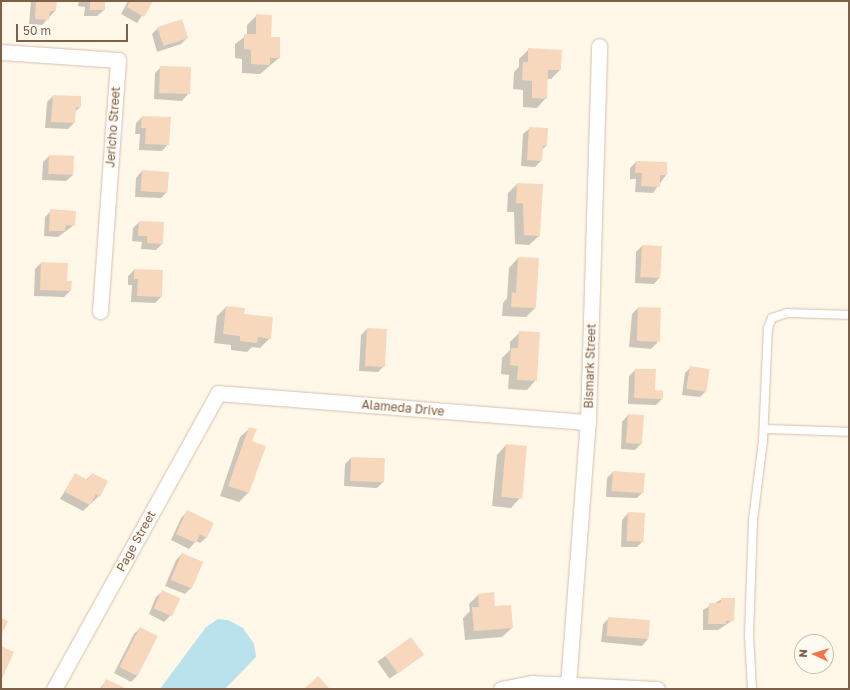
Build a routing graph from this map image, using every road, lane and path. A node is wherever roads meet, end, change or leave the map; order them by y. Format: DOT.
graph roads {
  1 [pos="599,46"];
  2 [pos="1,52"];
  3 [pos="100,310"];
  4 [pos="849,315"];
  5 [pos="218,393"];
  6 [pos="588,422"];
  7 [pos="764,429"];
  8 [pos="849,432"];
  9 [pos="568,685"];
  10 [pos="54,689"];
  11 [pos="501,689"];
  12 [pos="657,689"];
  13 [pos="752,689"];
  1 -- 6 [label="street, Bismark Street"];
  2 -- 3 [label="street, Jericho Street"];
  4 -- 7 [label="lane"];
  5 -- 6 [label="street, Alameda Drive"];
  5 -- 10 [label="street, Page Street"];
  6 -- 9 [label="street, Bismark Street"];
  7 -- 8 [label="lane"];
  7 -- 13 [label="lane"];
  9 -- 11 [label="street"];
  9 -- 12 [label="street"];
}
